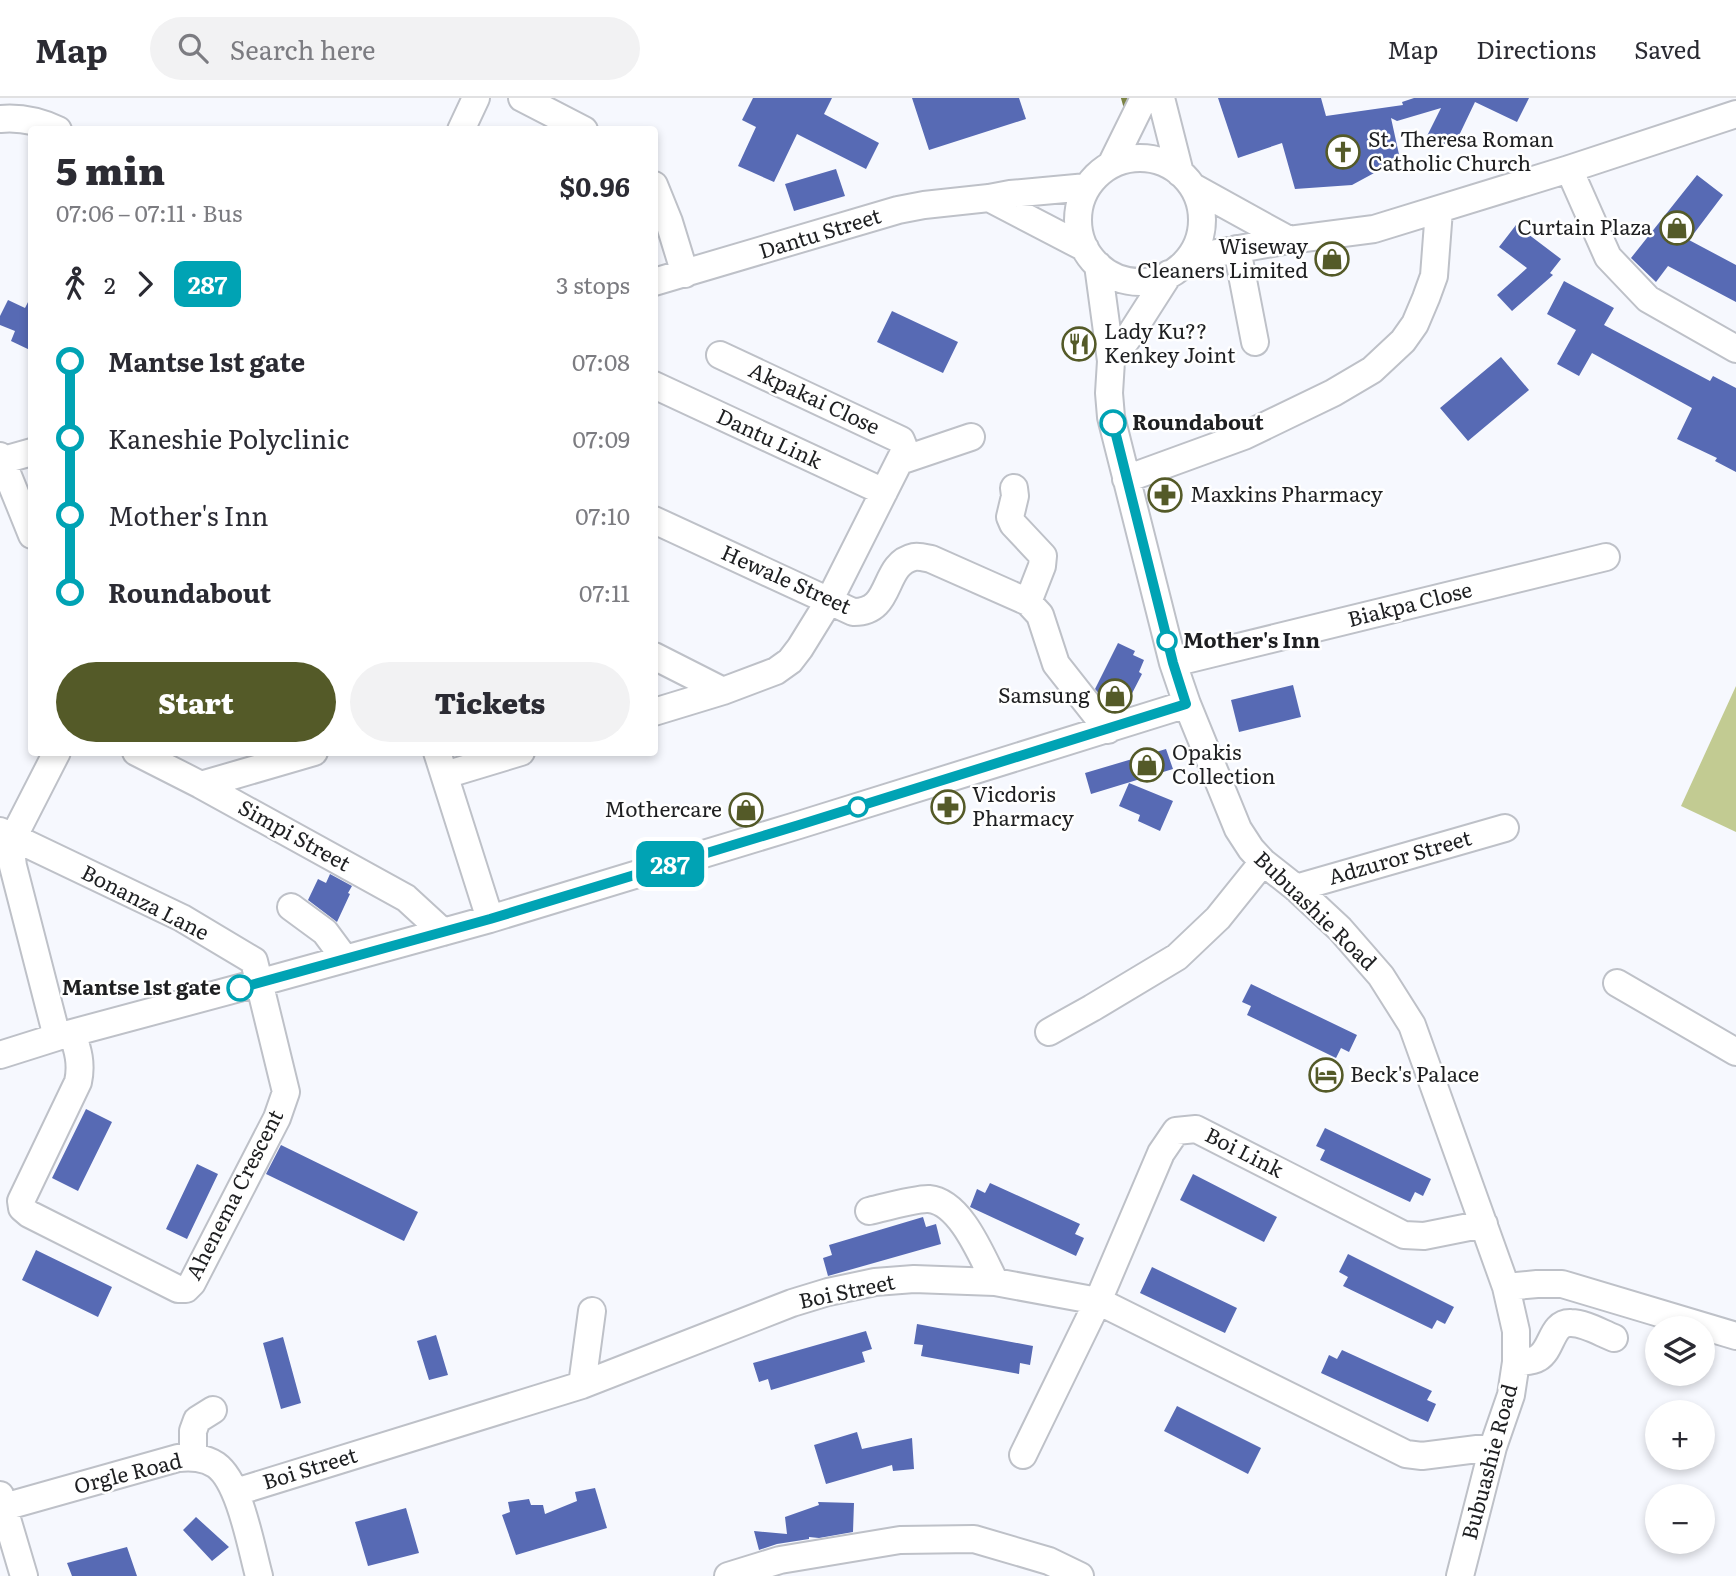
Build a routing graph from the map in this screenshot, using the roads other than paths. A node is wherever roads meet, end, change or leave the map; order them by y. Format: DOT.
graph roads {
  1 [pos="476,98"];
  2 [pos="522,98"];
  3 [pos="1143,98"];
  4 [pos="1161,98"];
  5 [pos="1730,98"];
  6 [pos="1736,112"];
  7 [pos="0,119"];
  8 [pos="49,126"];
  9 [pos="463,126"];
  10 [pos="576,126"];
  11 [pos="1111,165"];
  12 [pos="1569,169"];
  13 [pos="1186,180"];
  14 [pos="1087,187"];
  15 [pos="658,195"];
  16 [pos="989,198"];
  17 [pos="1439,211"];
  18 [pos="1289,240"];
  19 [pos="1237,250"];
  20 [pos="1092,257"];
  21 [pos="1179,266"];
  22 [pos="685,274"];
  23 [pos="658,281"];
  24 [pos="1255,342"];
  25 [pos="1736,349"];
  26 [pos="720,355"];
  27 [pos="1111,361"];
  28 [pos="658,387"];
  29 [pos="971,437"];
  30 [pos="28,454"];
  31 [pos="902,454"];
  32 [pos="1,459"];
  33 [pos="1126,479"];
  34 [pos="1014,488"];
  35 [pos="884,492"];
  36 [pos="658,522"];
  37 [pos="28,525"];
  38 [pos="1606,557"];
  39 [pos="829,601"];
  40 [pos="1028,602"];
  41 [pos="658,658"];
  42 [pos="1173,663"];
  43 [pos="723,691"];
  44 [pos="1186,704"];
  45 [pos="658,711"];
  46 [pos="1108,730"];
  47 [pos="55,756"];
  48 [pos="144,756"];
  49 [pos="296,756"];
  50 [pos="494,756"];
  51 [pos="441,764"];
  52 [pos="201,785"];
  53 [pos="1505,828"];
  54 [pos="6,835"];
  55 [pos="1263,862"];
  56 [pos="1296,888"];
  57 [pos="291,906"];
  58 [pos="490,919"];
  59 [pos="443,932"];
  60 [pos="345,959"];
  61 [pos="258,983"];
  62 [pos="1617,984"];
  63 [pos="1049,1032"];
  64 [pos="65,1035"];
  65 [pos="1736,1052"];
  66 [pos="0,1055"];
  67 [pos="869,1211"];
  68 [pos="1484,1224"];
  69 [pos="995,1282"];
  70 [pos="1506,1287"];
  71 [pos="1098,1301"];
  72 [pos="592,1311"];
  73 [pos="1736,1336"];
  74 [pos="1614,1338"];
  75 [pos="1516,1362"];
  76 [pos="582,1385"];
  77 [pos="213,1410"];
  78 [pos="1493,1447"];
  79 [pos="1023,1455"];
  80 [pos="193,1457"];
  81 [pos="236,1492"];
  82 [pos="2,1501"];
  83 [pos="24,1576"];
  84 [pos="259,1576"];
  85 [pos="729,1576"];
  86 [pos="1080,1576"];
  87 [pos="1460,1576"];
  1 -- 9 [label="street"];
  2 -- 10 [label="street"];
  3 -- 11 [label="street"];
  4 -- 13 [label="street"];
  5 -- 6 [label="street"];
  6 -- 12 [label="street"];
  7 -- 8 [label="street"];
  11 -- 13 [label="street"];
  11 -- 14 [label="street"];
  12 -- 17 [label="street"];
  12 -- 25 [label="street"];
  13 -- 18 [label="street"];
  13 -- 21 [label="street"];
  14 -- 16 [label="street, Dantu Street"];
  14 -- 20 [label="street"];
  15 -- 22 [label="street"];
  16 -- 20 [label="street"];
  16 -- 22 [label="street, Dantu Street"];
  17 -- 18 [label="street"];
  17 -- 33 [label="street"];
  18 -- 19 [label="street"];
  19 -- 21 [label="street"];
  19 -- 24 [label="street"];
  20 -- 21 [label="street"];
  20 -- 27 [label="street, Bubuashie Road"];
  21 -- 27 [label="street"];
  22 -- 23 [label="street, Dantu Street"];
  26 -- 31 [label="street, Akpakai Close"];
  27 -- 33 [label="street, Bubuashie Road"];
  28 -- 35 [label="street, Dantu Link"];
  29 -- 31 [label="street"];
  30 -- 32 [label="street"];
  31 -- 35 [label="street"];
  32 -- 37 [label="street"];
  33 -- 42 [label="street, Bubuashie Road"];
  34 -- 40 [label="street"];
  35 -- 39 [label="street"];
  36 -- 39 [label="street, Hewale Street"];
  38 -- 42 [label="street, Biakpa Close"];
  39 -- 40 [label="street, Hewale Street"];
  39 -- 43 [label="street"];
  40 -- 46 [label="street"];
  41 -- 43 [label="street"];
  42 -- 44 [label="street, Bubuashie Road"];
  43 -- 45 [label="street"];
  44 -- 46 [label="street"];
  44 -- 55 [label="street, Bubuashie Road"];
  46 -- 58 [label="street"];
  47 -- 54 [label="street"];
  48 -- 52 [label="street, Simpi Street"];
  49 -- 52 [label="street"];
  50 -- 51 [label="street"];
  51 -- 58 [label="street"];
  52 -- 59 [label="street, Simpi Street"];
  53 -- 56 [label="street, Adzuror Street"];
  54 -- 61 [label="street, Bonanza Lane"];
  54 -- 64 [label="street"];
  55 -- 56 [label="street, Bubuashie Road"];
  55 -- 63 [label="street"];
  56 -- 68 [label="street, Bubuashie Road"];
  57 -- 60 [label="street"];
  58 -- 59 [label="street"];
  59 -- 60 [label="street"];
  60 -- 61 [label="street"];
  61 -- 64 [label="street"];
  61 -- 64 [label="street, Ahenema Crescent"];
  62 -- 65 [label="street"];
  64 -- 66 [label="street"];
  67 -- 69 [label="street"];
  68 -- 70 [label="street, Bubuashie Road"];
  68 -- 71 [label="street, Boi Link"];
  69 -- 71 [label="street, Boi Street"];
  69 -- 76 [label="street, Boi Street"];
  70 -- 73 [label="street"];
  70 -- 75 [label="street, Bubuashie Road"];
  71 -- 78 [label="street, Boi Street"];
  71 -- 79 [label="street"];
  72 -- 76 [label="street"];
  74 -- 75 [label="street"];
  75 -- 78 [label="street, Bubuashie Road"];
  76 -- 81 [label="street, Boi Street"];
  77 -- 80 [label="street"];
  78 -- 87 [label="street, Bubuashie Road"];
  80 -- 81 [label="street, Orgle Road"];
  80 -- 82 [label="street, Orgle Road"];
  81 -- 84 [label="street, Orgle Road"];
  82 -- 83 [label="street"];
  85 -- 86 [label="street"];
}
